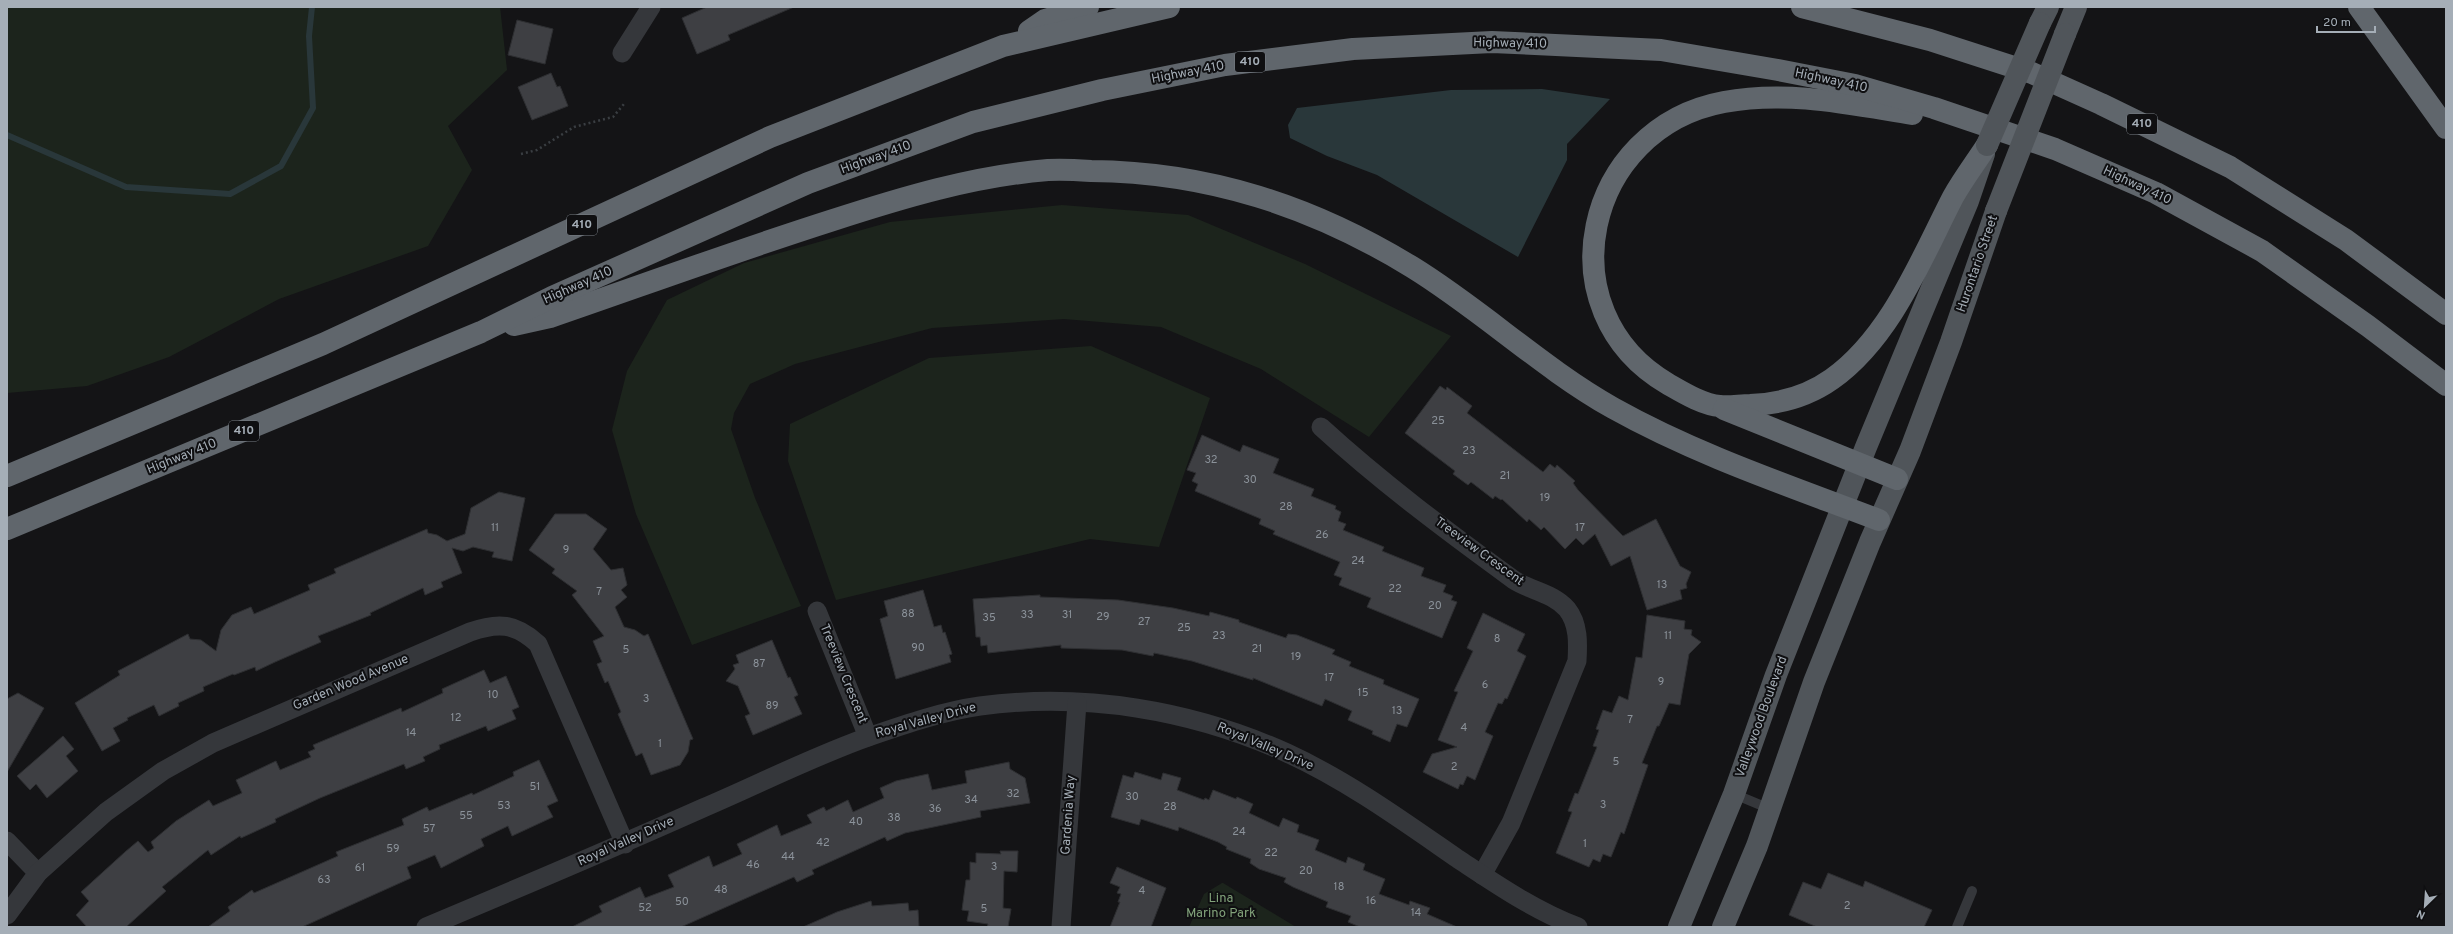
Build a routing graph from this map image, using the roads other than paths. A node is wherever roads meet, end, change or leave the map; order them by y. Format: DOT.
graph roads {
  1 [pos="651,7"];
  2 [pos="1088,7"];
  3 [pos="1169,7"];
  4 [pos="1802,7"];
  5 [pos="2076,7"];
  6 [pos="2359,7"];
  7 [pos="2044,15"];
  8 [pos="1003,46"];
  9 [pos="622,53"];
  10 [pos="2446,128"];
  11 [pos="1987,145"];
  12 [pos="2055,149"];
  13 [pos="1962,198"];
  14 [pos="2446,314"];
  15 [pos="481,332"];
  16 [pos="2446,385"];
  17 [pos="1718,406"];
  18 [pos="1321,427"];
  19 [pos="1859,463"];
  20 [pos="7,476"];
  21 [pos="1897,479"];
  22 [pos="1842,506"];
  23 [pos="1879,520"];
  24 [pos="7,529"];
  25 [pos="817,611"];
  26 [pos="1077,703"];
  27 [pos="868,737"];
  28 [pos="1734,794"];
  29 [pos="1770,809"];
  30 [pos="7,841"];
  31 [pos="624,844"];
  32 [pos="38,873"];
  33 [pos="1482,875"];
  34 [pos="1972,891"];
  35 [pos="7,916"];
  36 [pos="426,927"];
  37 [pos="1061,927"];
  38 [pos="1578,927"];
  39 [pos="1679,927"];
  40 [pos="1723,927"];
  41 [pos="1957,927"];
  1 -- 9 [label="street"];
  2 -- 8 [label="highway"];
  3 -- 8 [label="highway, 410"];
  4 -- 14 [label="highway, 410"];
  5 -- 21 [label="main road, Hurontario Street, bridge"];
  6 -- 10 [label="highway"];
  7 -- 11 [label="main road, bridge"];
  8 -- 20 [label="highway, 410"];
  11 -- 13 [label="highway"];
  12 -- 15 [label="highway, Highway 410 / 410"];
  12 -- 16 [label="highway, Highway 410 / 410"];
  12 -- 17 [label="highway"];
  13 -- 17 [label="highway"];
  13 -- 19 [label="main road"];
  15 -- 22 [label="highway"];
  15 -- 24 [label="highway, Highway 410 / 410"];
  17 -- 19 [label="highway"];
  18 -- 33 [label="street, Treeview Crescent"];
  19 -- 21 [label="highway"];
  19 -- 22 [label="main road"];
  21 -- 23 [label="main road, Hurontario Street"];
  22 -- 23 [label="highway"];
  22 -- 28 [label="main road, Valleywood Boulevard"];
  23 -- 29 [label="main road"];
  25 -- 27 [label="street, Treeview Crescent"];
  26 -- 27 [label="street, Royal Valley Drive"];
  26 -- 33 [label="street, Royal Valley Drive"];
  26 -- 37 [label="street, Gardenia Way"];
  27 -- 31 [label="street, Royal Valley Drive"];
  28 -- 29 [label="lane"];
  28 -- 39 [label="main road, Valleywood Boulevard"];
  29 -- 40 [label="main road"];
  30 -- 32 [label="street"];
  31 -- 32 [label="street, Garden Wood Avenue"];
  31 -- 36 [label="street, Royal Valley Drive"];
  32 -- 35 [label="street, Garden Wood Avenue"];
  33 -- 38 [label="street, Royal Valley Drive"];
  34 -- 41 [label="lane"];
}
